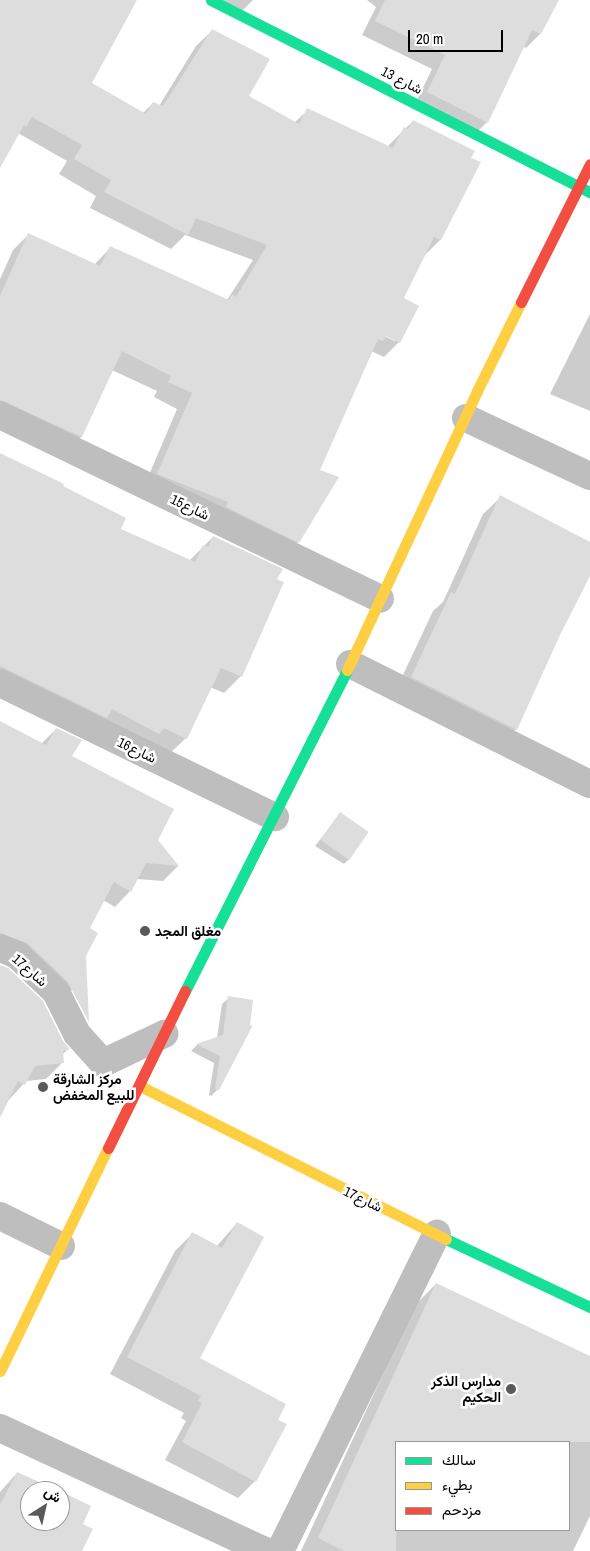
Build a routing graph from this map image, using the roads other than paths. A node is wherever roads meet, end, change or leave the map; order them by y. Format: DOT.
graph roads {
  1 [pos="211,0"];
  2 [pos="590,164"];
  3 [pos="579,187"];
  4 [pos="590,192"];
  5 [pos="0,415"];
  6 [pos="466,418"];
  7 [pos="590,476"];
  8 [pos="380,599"];
  9 [pos="350,664"];
  10 [pos="0,683"];
  11 [pos="590,784"];
  12 [pos="274,817"];
  13 [pos="0,948"];
  14 [pos="164,1034"];
  15 [pos="140,1086"];
  16 [pos="0,1216"];
  17 [pos="437,1234"];
  18 [pos="61,1246"];
  19 [pos="590,1306"];
  20 [pos="0,1371"];
  21 [pos="0,1428"];
  22 [pos="266,1551"];
  23 [pos="280,1551"];
  1 -- 3 [label="street, شارع 13"];
  2 -- 3 [label="street"];
  3 -- 4 [label="street, شارع 13"];
  3 -- 6 [label="street"];
  5 -- 8 [label="street, شارع15"];
  6 -- 7 [label="street"];
  6 -- 8 [label="street"];
  8 -- 9 [label="street"];
  9 -- 11 [label="street"];
  9 -- 12 [label="street"];
  10 -- 12 [label="street, شارع16"];
  12 -- 14 [label="street"];
  13 -- 14 [label="street, شارع17"];
  14 -- 15 [label="street"];
  15 -- 17 [label="street, شارع17"];
  15 -- 18 [label="street"];
  16 -- 18 [label="street"];
  17 -- 19 [label="street, شارع17"];
  17 -- 23 [label="street"];
  18 -- 20 [label="street"];
  21 -- 22 [label="street"];
}
